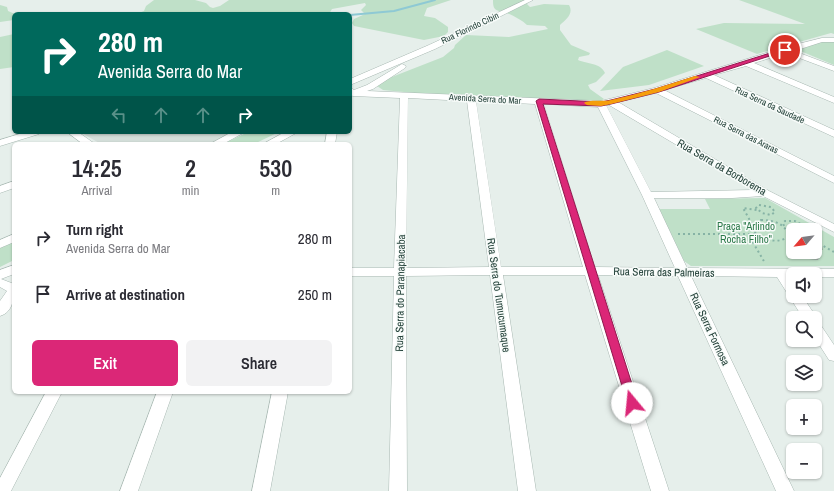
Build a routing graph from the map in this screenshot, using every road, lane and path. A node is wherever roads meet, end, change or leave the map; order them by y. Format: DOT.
graph roads {
  1 [pos="530,0"];
  2 [pos="834,40"];
  3 [pos="432,47"];
  4 [pos="785,50"];
  5 [pos="746,63"];
  6 [pos="834,69"];
  7 [pos="706,75"];
  8 [pos="352,81"];
  9 [pos="370,87"];
  10 [pos="657,90"];
  11 [pos="352,94"];
  12 [pos="352,94"];
  13 [pos="380,94"];
  14 [pos="404,95"];
  15 [pos="471,98"];
  16 [pos="834,100"];
  17 [pos="539,101"];
  18 [pos="611,102"];
  19 [pos="601,104"];
  20 [pos="29,134"];
  21 [pos="75,134"];
  22 [pos="236,134"];
  23 [pos="289,134"];
  24 [pos="834,134"];
  25 [pos="87,142"];
  26 [pos="219,142"];
  27 [pos="272,142"];
  28 [pos="0,143"];
  29 [pos="834,180"];
  30 [pos="12,185"];
  31 [pos="0,190"];
  32 [pos="765,193"];
  33 [pos="647,195"];
  34 [pos="757,210"];
  35 [pos="776,212"];
  36 [pos="779,212"];
  37 [pos="768,215"];
  38 [pos="788,216"];
  39 [pos="789,220"];
  40 [pos="774,222"];
  41 [pos="783,223"];
  42 [pos="798,223"];
  43 [pos="752,224"];
  44 [pos="786,228"];
  45 [pos="834,229"];
  46 [pos="672,234"];
  47 [pos="757,234"];
  48 [pos="786,238"];
  49 [pos="12,239"];
  50 [pos="0,244"];
  51 [pos="822,245"];
  52 [pos="834,252"];
  53 [pos="767,266"];
  54 [pos="12,270"];
  55 [pos="590,271"];
  56 [pos="352,272"];
  57 [pos="495,272"];
  58 [pos="683,272"];
  59 [pos="400,273"];
  60 [pos="781,273"];
  61 [pos="834,273"];
  62 [pos="0,275"];
  63 [pos="12,277"];
  64 [pos="786,281"];
  65 [pos="0,283"];
  66 [pos="12,289"];
  67 [pos="12,293"];
  68 [pos="0,311"];
  69 [pos="822,338"];
  70 [pos="834,356"];
  71 [pos="53,394"];
  72 [pos="164,394"];
  73 [pos="280,394"];
  74 [pos="2,491"];
  75 [pos="129,491"];
  76 [pos="261,491"];
  77 [pos="398,491"];
  78 [pos="527,491"];
  79 [pos="660,491"];
  80 [pos="785,491"];
  1 -- 3 [label="street, Rua Florindo Cibin"];
  2 -- 4 [label="street, Avenida Serra do Mar"];
  3 -- 8 [label="street, Rua Florindo Cibin"];
  3 -- 9 [label="street, Rua Florindo Cibin"];
  4 -- 5 [label="street, Avenida Serra do Mar"];
  4 -- 6 [label="street"];
  5 -- 7 [label="street, Avenida Serra do Mar"];
  5 -- 16 [label="street"];
  7 -- 10 [label="street, Avenida Serra do Mar"];
  7 -- 24 [label="street, Rua Serra da Saudade"];
  9 -- 11 [label="street, Rua Florindo Cibin"];
  9 -- 13 [label="street"];
  10 -- 18 [label="street, Avenida Serra do Mar"];
  10 -- 29 [label="street, Rua Serra das Araras"];
  12 -- 13 [label="street, Avenida Serra do Mar"];
  13 -- 14 [label="street, Avenida Serra do Mar"];
  14 -- 15 [label="street, Avenida Serra do Mar"];
  14 -- 59 [label="street, Rua Serra do Paranapiacaba"];
  15 -- 17 [label="street, Avenida Serra do Mar"];
  15 -- 57 [label="street, Rua Serra do Tumucumaque"];
  17 -- 19 [label="street, Avenida Serra do Mar"];
  17 -- 55 [label="street"];
  18 -- 19 [label="street, Avenida Serra do Mar"];
  18 -- 32 [label="street, Rua Serra da Borborema"];
  19 -- 33 [label="street, Rua Serra Formosa"];
  20 -- 28 [label="street"];
  21 -- 25 [label="street"];
  22 -- 26 [label="street"];
  23 -- 27 [label="street"];
  30 -- 31 [label="street"];
  32 -- 33 [label="street"];
  32 -- 45 [label="street, Rua Serra da Borborema"];
  33 -- 58 [label="street, Rua Serra Formosa"];
  34 -- 35 [label="path"];
  34 -- 37 [label="path"];
  34 -- 43 [label="path"];
  35 -- 36 [label="path"];
  35 -- 37 [label="path"];
  37 -- 40 [label="path"];
  38 -- 39 [label="path"];
  39 -- 41 [label="path"];
  39 -- 42 [label="path"];
  40 -- 41 [label="path"];
  40 -- 43 [label="path"];
  40 -- 44 [label="path"];
  41 -- 44 [label="path"];
  43 -- 47 [label="path"];
  46 -- 47 [label="path"];
  47 -- 48 [label="path"];
  47 -- 53 [label="path"];
  49 -- 50 [label="street"];
  51 -- 52 [label="path"];
  54 -- 62 [label="street"];
  55 -- 57 [label="street, Rua Serra das Palmeiras"];
  55 -- 58 [label="street, Rua Serra das Palmeiras"];
  55 -- 79 [label="street"];
  56 -- 59 [label="street, Rua Serra das Palmeiras"];
  57 -- 59 [label="street, Rua Serra das Palmeiras"];
  57 -- 78 [label="street, Rua Serra do Tumucumaque"];
  58 -- 60 [label="street, Rua Serra das Palmeiras"];
  58 -- 80 [label="street, Rua Serra Formosa"];
  59 -- 77 [label="street, Rua Serra do Paranapiacaba"];
  60 -- 61 [label="street, Rua Serra das Palmeiras"];
  60 -- 64 [label="street"];
  62 -- 63 [label="street"];
  65 -- 66 [label="street"];
  67 -- 68 [label="street"];
  69 -- 70 [label="street"];
  71 -- 74 [label="street"];
  72 -- 75 [label="street"];
  73 -- 76 [label="street"];
}
